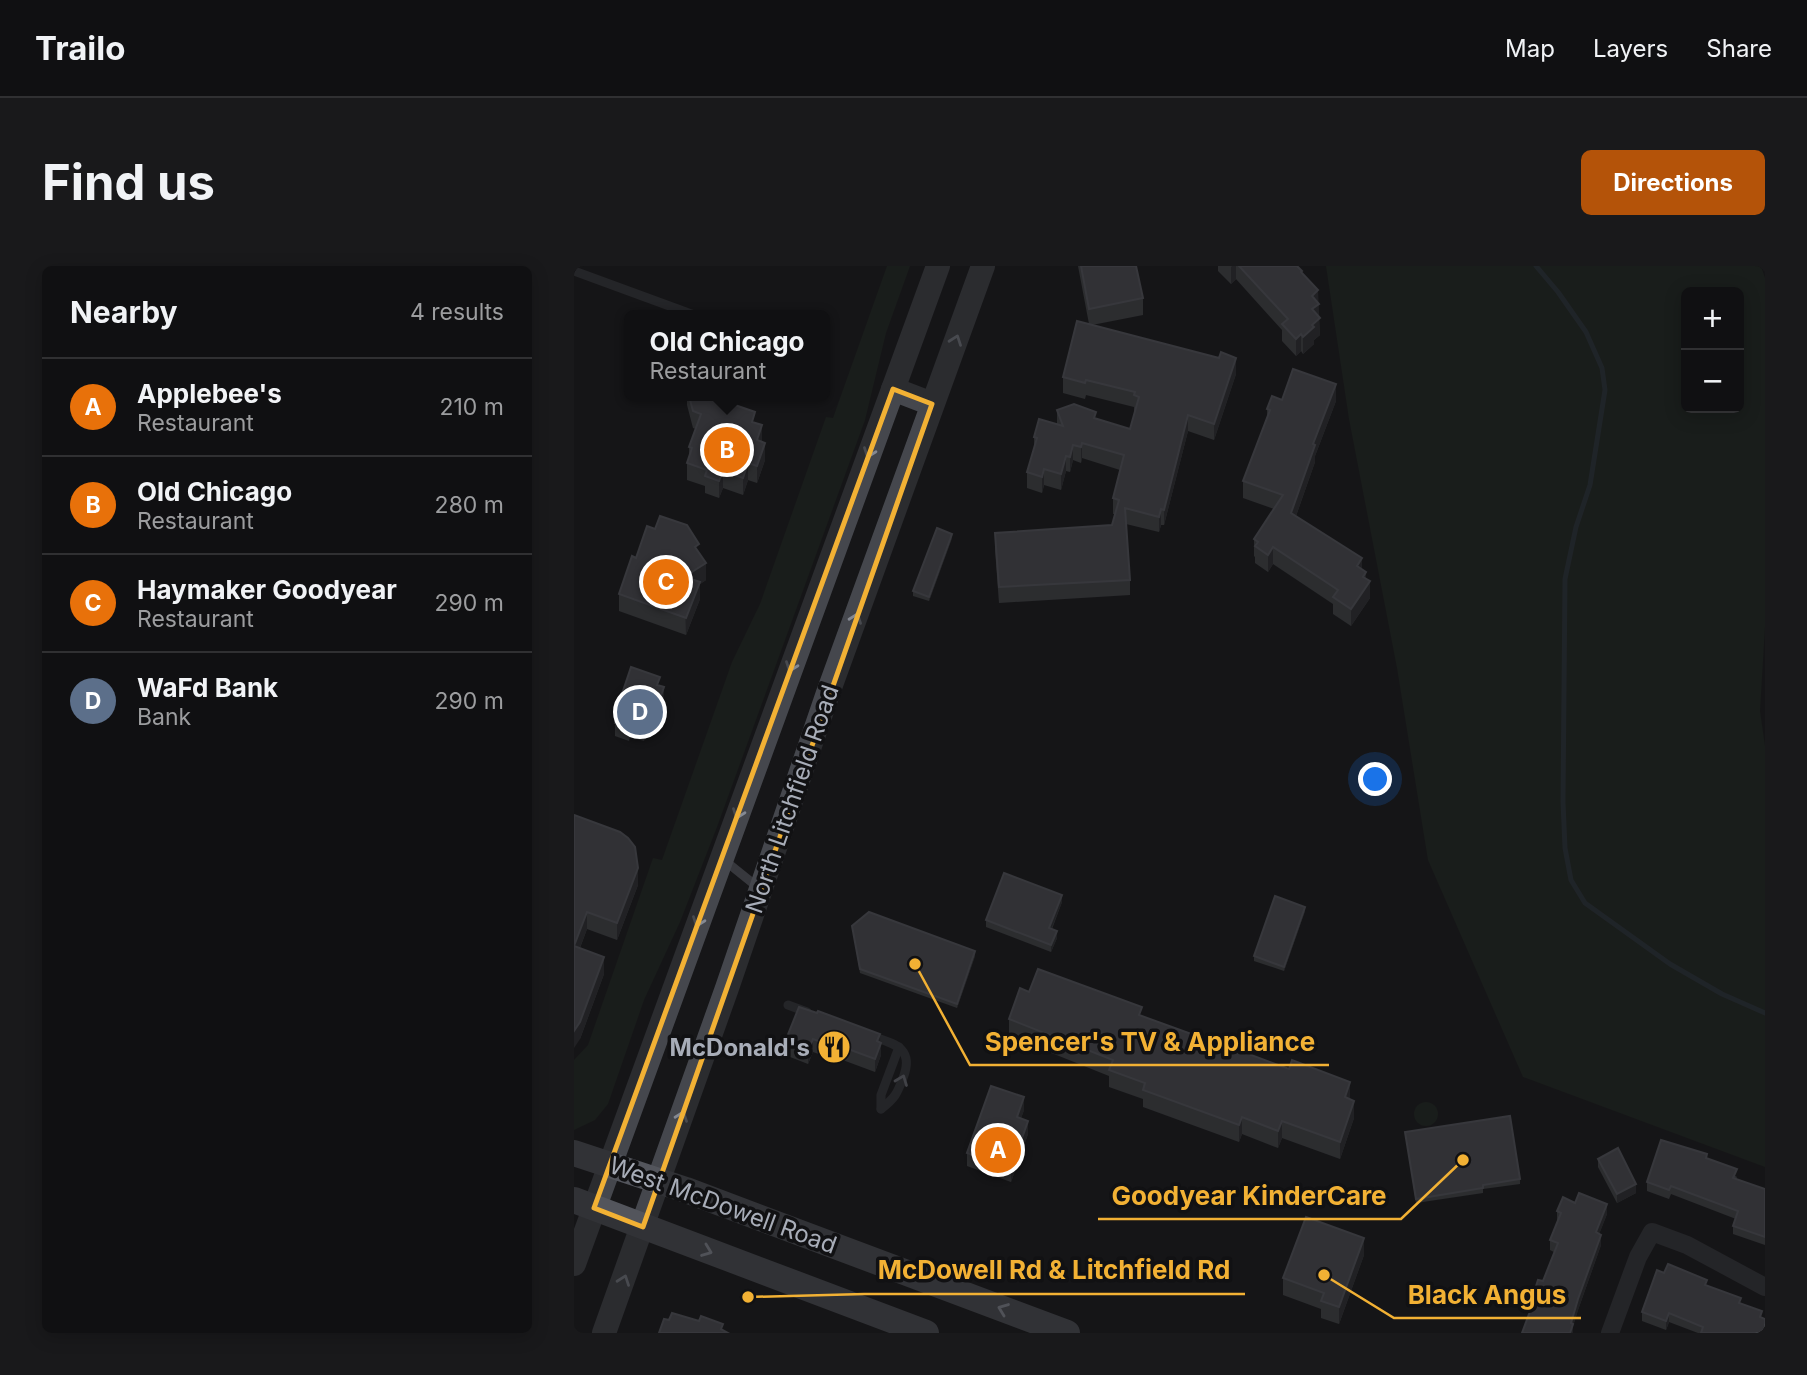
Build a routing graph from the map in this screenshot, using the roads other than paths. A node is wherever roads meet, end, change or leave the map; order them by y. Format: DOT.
graph roads {
  1 [pos="591,266"];
  2 [pos="938,266"];
  3 [pos="983,266"];
  4 [pos="574,271"];
  5 [pos="589,277"];
  6 [pos="680,310"];
  7 [pos="893,389"];
  8 [pos="932,404"];
  9 [pos="722,858"];
  10 [pos="761,890"];
  11 [pos="788,1005"];
  12 [pos="813,1014"];
  13 [pos="862,1032"];
  14 [pos="899,1047"];
  15 [pos="574,1153"];
  16 [pos="610,1164"];
  17 [pos="659,1180"];
  18 [pos="584,1204"];
  19 [pos="643,1227"];
  20 [pos="574,1264"];
  21 [pos="1765,1287"];
  22 [pos="604,1333"];
  23 [pos="926,1333"];
  24 [pos="1067,1333"];
  25 [pos="1610,1333"];
  1 -- 5 [label="lane"];
  2 -- 7 [label="main road, North Litchfield Road"];
  8 -- 3 [label="main road, North Litchfield Road, one-way"];
  4 -- 5 [label="lane"];
  5 -- 6 [label="lane"];
  7 -- 8 [label="main road"];
  7 -- 9 [label="main road, North Litchfield Road, one-way"];
  10 -- 8 [label="main road, North Litchfield Road, one-way"];
  9 -- 10 [label="lane"];
  9 -- 16 [label="main road, North Litchfield Road, one-way"];
  17 -- 10 [label="main road, North Litchfield Road, one-way"];
  11 -- 12 [label="lane"];
  13 -- 14 [label="lane"];
  14 -- 14 [label="lane, one-way"];
  15 -- 16 [label="main road, West McDowell Road"];
  16 -- 17 [label="main road, West McDowell Road"];
  16 -- 18 [label="main road, North Litchfield Road"];
  17 -- 19 [label="main road, North Litchfield Road"];
  24 -- 17 [label="main road, West McDowell Road, one-way"];
  18 -- 19 [label="main road, West McDowell Road"];
  18 -- 20 [label="main road, North Litchfield Road"];
  22 -- 19 [label="main road, North Litchfield Road, one-way"];
  19 -- 23 [label="main road, West McDowell Road, one-way"];
  21 -- 25 [label="street"];
}
